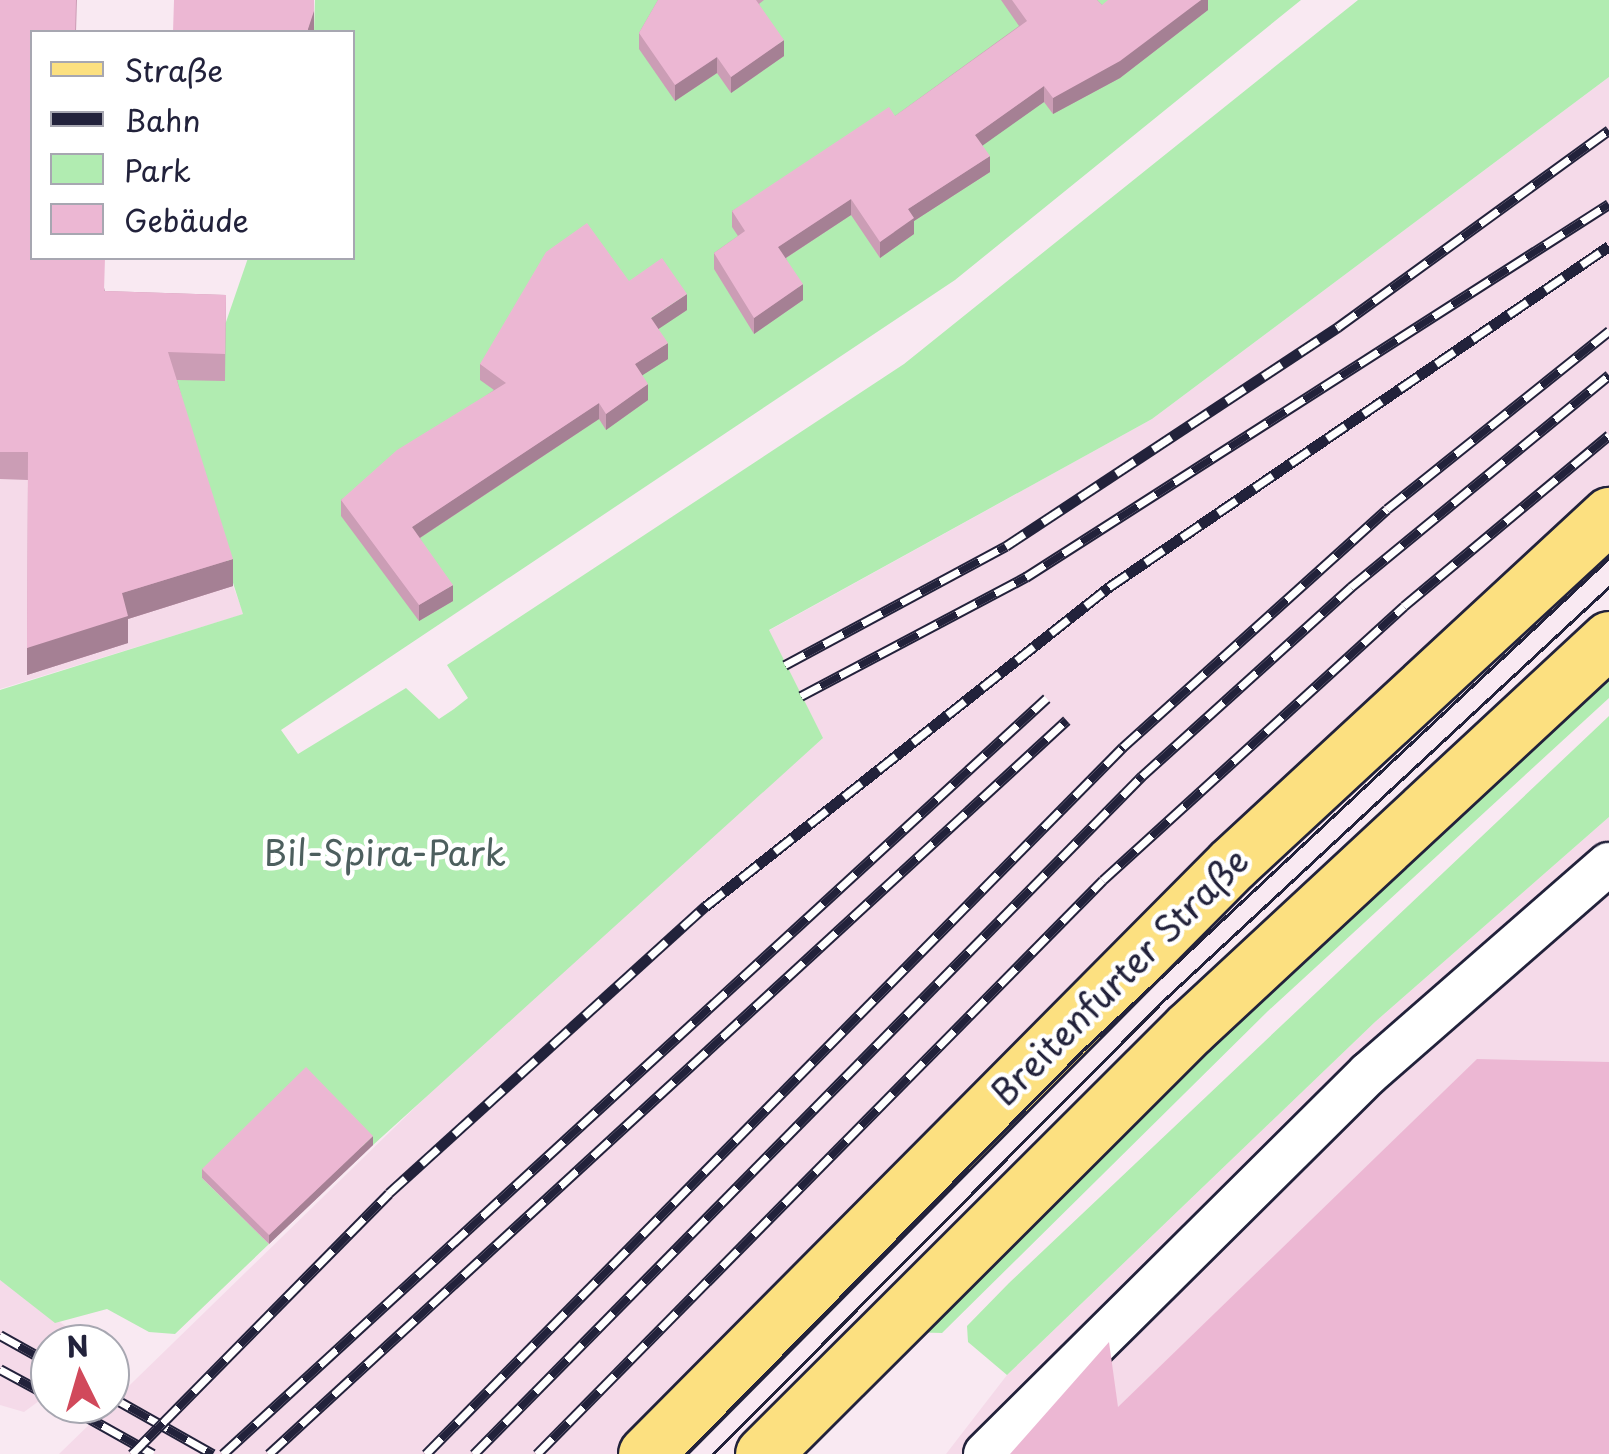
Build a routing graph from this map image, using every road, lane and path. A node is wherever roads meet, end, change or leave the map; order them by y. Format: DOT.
graph roads {
  1 [pos="1609,516"];
  2 [pos="1609,639"];
  3 [pos="1609,864"];
  4 [pos="646,1454"];
  5 [pos="763,1454"];
  6 [pos="985,1454"];
  1 -- 4 [label="main road, Breitenfurter Straße"];
  2 -- 5 [label="main road"];
  3 -- 6 [label="street"];
}
